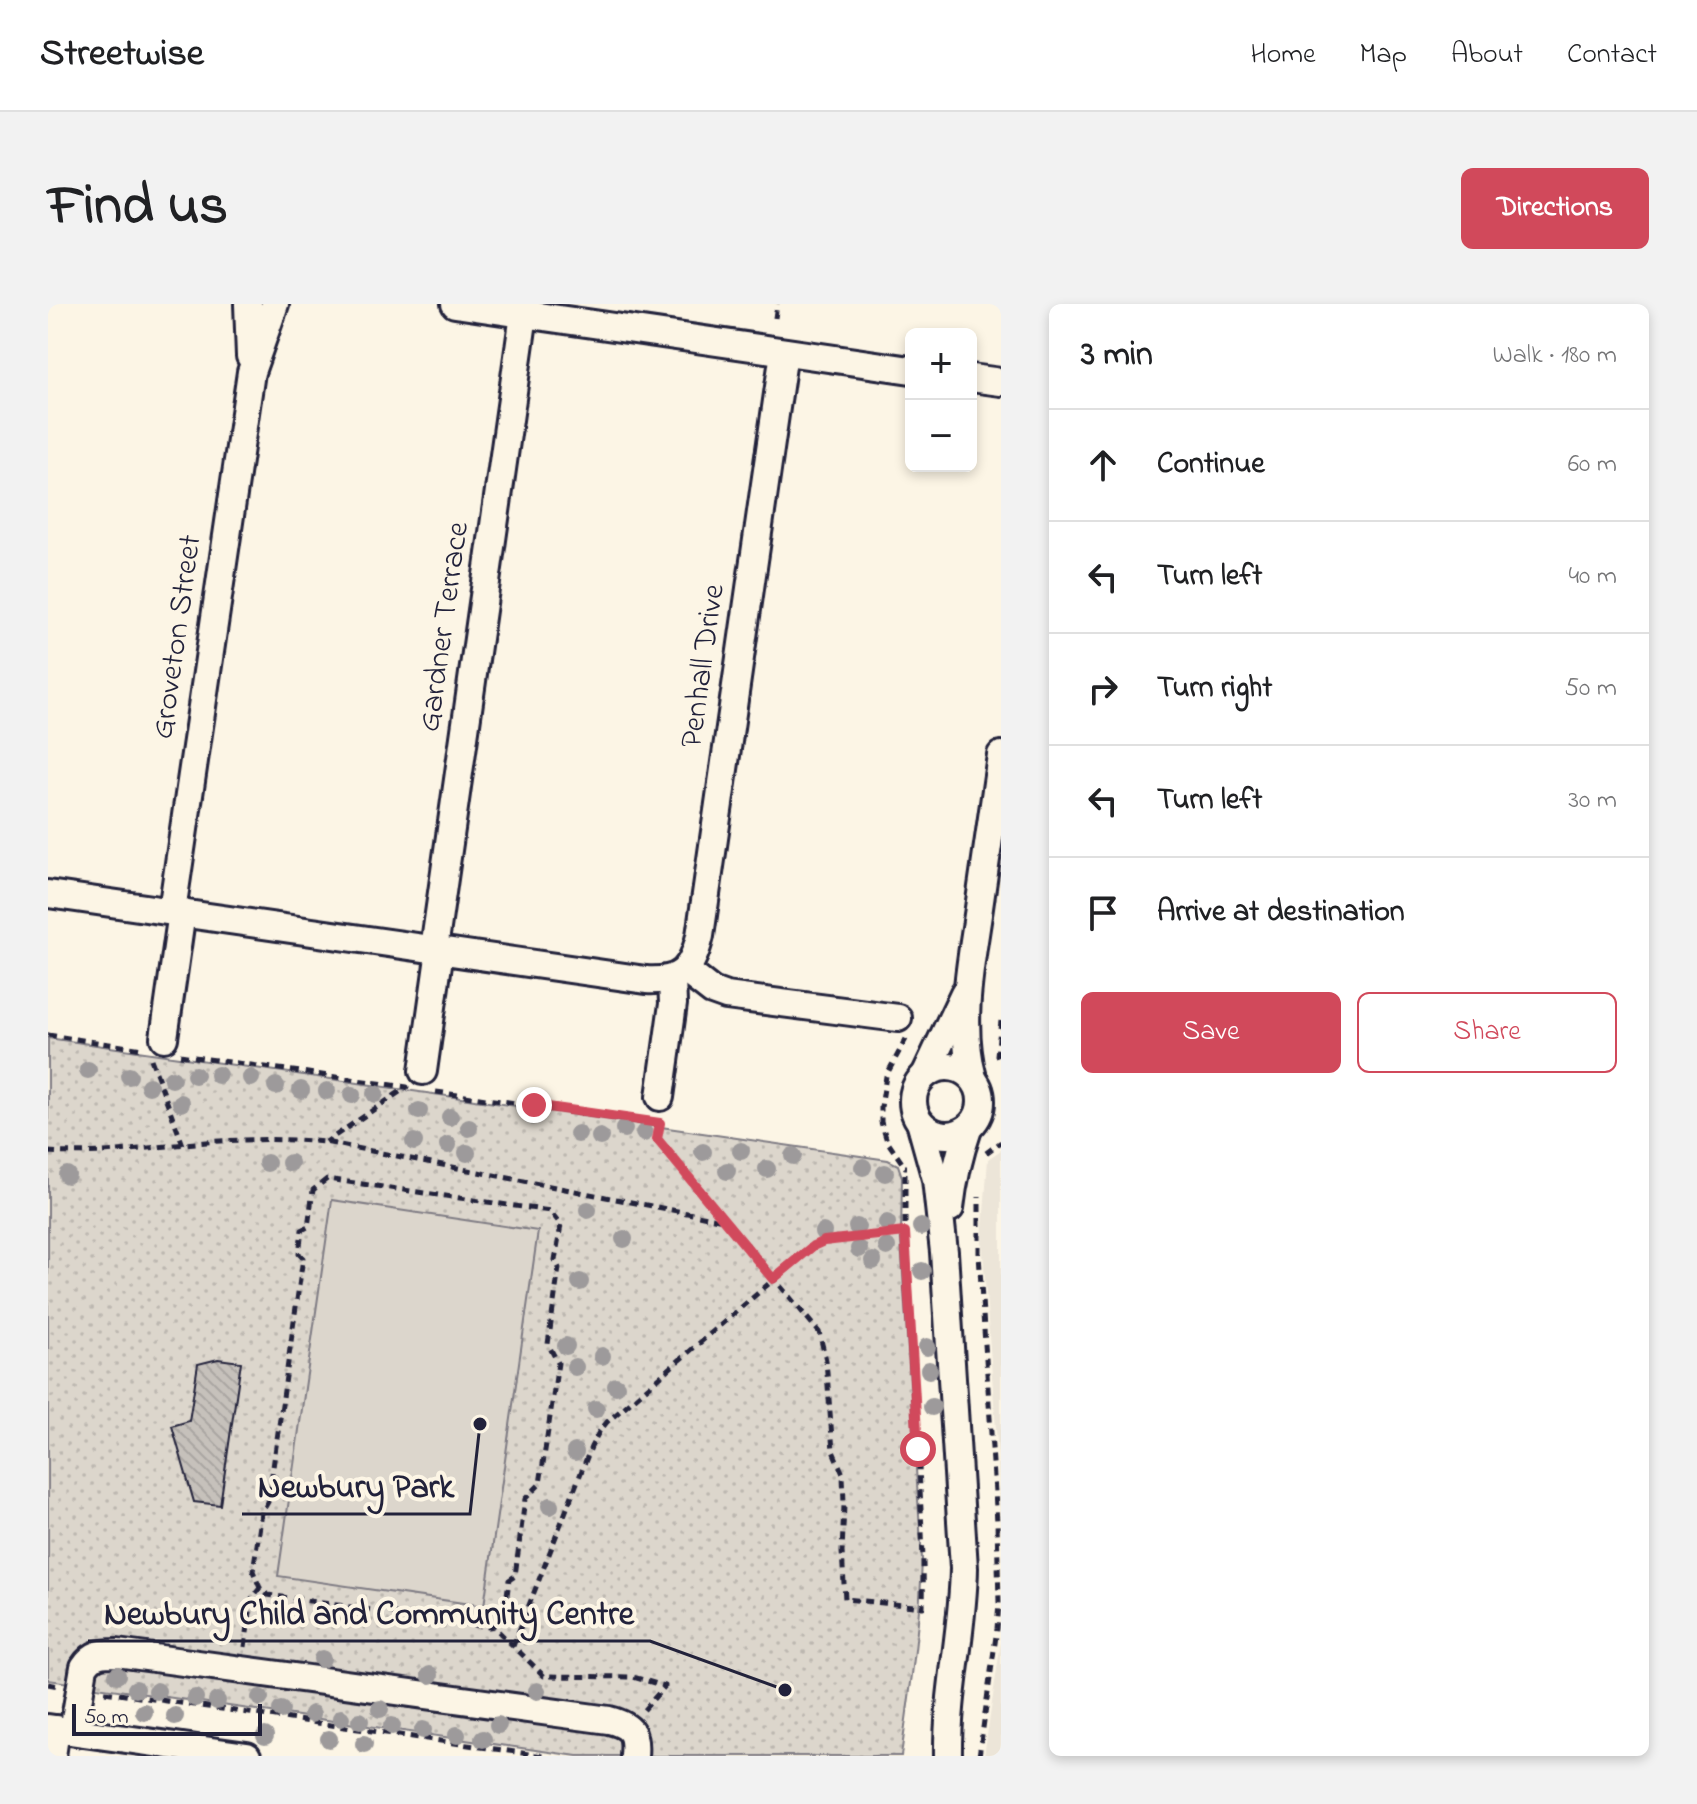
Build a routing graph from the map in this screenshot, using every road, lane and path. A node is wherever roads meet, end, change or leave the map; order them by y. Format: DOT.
graph roads {
  1 [pos="248,304"];
  2 [pos="275,304"];
  3 [pos="455,304"];
  4 [pos="777,304"];
  5 [pos="524,314"];
  6 [pos="775,318"];
  7 [pos="784,352"];
  8 [pos="905,369"];
  9 [pos="251,372"];
  10 [pos="977,379"];
  11 [pos="1001,382"];
  12 [pos="1001,755"];
  13 [pos="48,894"];
  14 [pos="177,912"];
  15 [pos="437,950"];
  16 [pos="678,974"];
  17 [pos="968,982"];
  18 [pos="898,1018"];
  19 [pos="1001,1021"];
  20 [pos="48,1035"];
  21 [pos="167,1045"];
  22 [pos="1001,1061"];
  23 [pos="926,1073"];
  24 [pos="419,1084"];
  25 [pos="983,1085"];
  26 [pos="660,1097"];
  27 [pos="1001,1120"];
  28 [pos="921,1125"];
  29 [pos="970,1126"];
  30 [pos="325,1142"];
  31 [pos="183,1145"];
  32 [pos="48,1152"];
  33 [pos="905,1167"];
  34 [pos="980,1192"];
  35 [pos="725,1221"];
  36 [pos="905,1232"];
  37 [pos="944,1252"];
  38 [pos="773,1279"];
  39 [pos="260,1588"];
  40 [pos="493,1626"];
  41 [pos="513,1646"];
  42 [pos="242,1669"];
  43 [pos="48,1684"];
  44 [pos="80,1689"];
  45 [pos="947,1722"];
  46 [pos="59,1729"];
  47 [pos="633,1743"];
  48 [pos="52,1756"];
  49 [pos="247,1756"];
  50 [pos="543,1756"];
  51 [pos="932,1756"];
  52 [pos="948,1756"];
  53 [pos="979,1756"];
  1 -- 9 [label="street, Groveton Street"];
  2 -- 9 [label="street, Groveton Street"];
  3 -- 5 [label="street"];
  4 -- 6 [label="path"];
  5 -- 7 [label="street"];
  5 -- 15 [label="street, Gardner Terrace"];
  7 -- 8 [label="street"];
  7 -- 16 [label="street, Penhall Drive"];
  9 -- 14 [label="street, Groveton Street"];
  10 -- 11 [label="street"];
  12 -- 17 [label="street"];
  13 -- 14 [label="street"];
  14 -- 15 [label="street"];
  14 -- 21 [label="street, Groveton Street"];
  15 -- 16 [label="street"];
  15 -- 24 [label="street, Gardner Terrace"];
  16 -- 18 [label="street"];
  16 -- 26 [label="street, Penhall Drive"];
  17 -- 23 [label="street"];
  17 -- 25 [label="street"];
  19 -- 22 [label="path"];
  20 -- 31 [label="path"];
  21 -- 24 [label="path"];
  23 -- 25 [label="street"];
  23 -- 28 [label="street"];
  24 -- 30 [label="path"];
  24 -- 35 [label="path"];
  25 -- 29 [label="street"];
  27 -- 29 [label="street"];
  28 -- 29 [label="street"];
  28 -- 37 [label="street"];
  29 -- 37 [label="street"];
  30 -- 31 [label="path"];
  30 -- 35 [label="path"];
  31 -- 32 [label="path"];
  33 -- 36 [label="path"];
  34 -- 53 [label="path"];
  35 -- 38 [label="path"];
  36 -- 38 [label="path"];
  36 -- 38 [label="path"];
  37 -- 45 [label="street"];
  38 -- 41 [label="path"];
  39 -- 40 [label="path"];
  39 -- 40 [label="path"];
  39 -- 42 [label="path"];
  40 -- 41 [label="path"];
  41 -- 47 [label="path"];
  42 -- 44 [label="street"];
  42 -- 47 [label="street"];
  43 -- 44 [label="path"];
  44 -- 46 [label="street"];
  44 -- 50 [label="path"];
  45 -- 51 [label="street"];
  45 -- 52 [label="street"];
  46 -- 48 [label="street"];
  46 -- 49 [label="street"];
}
